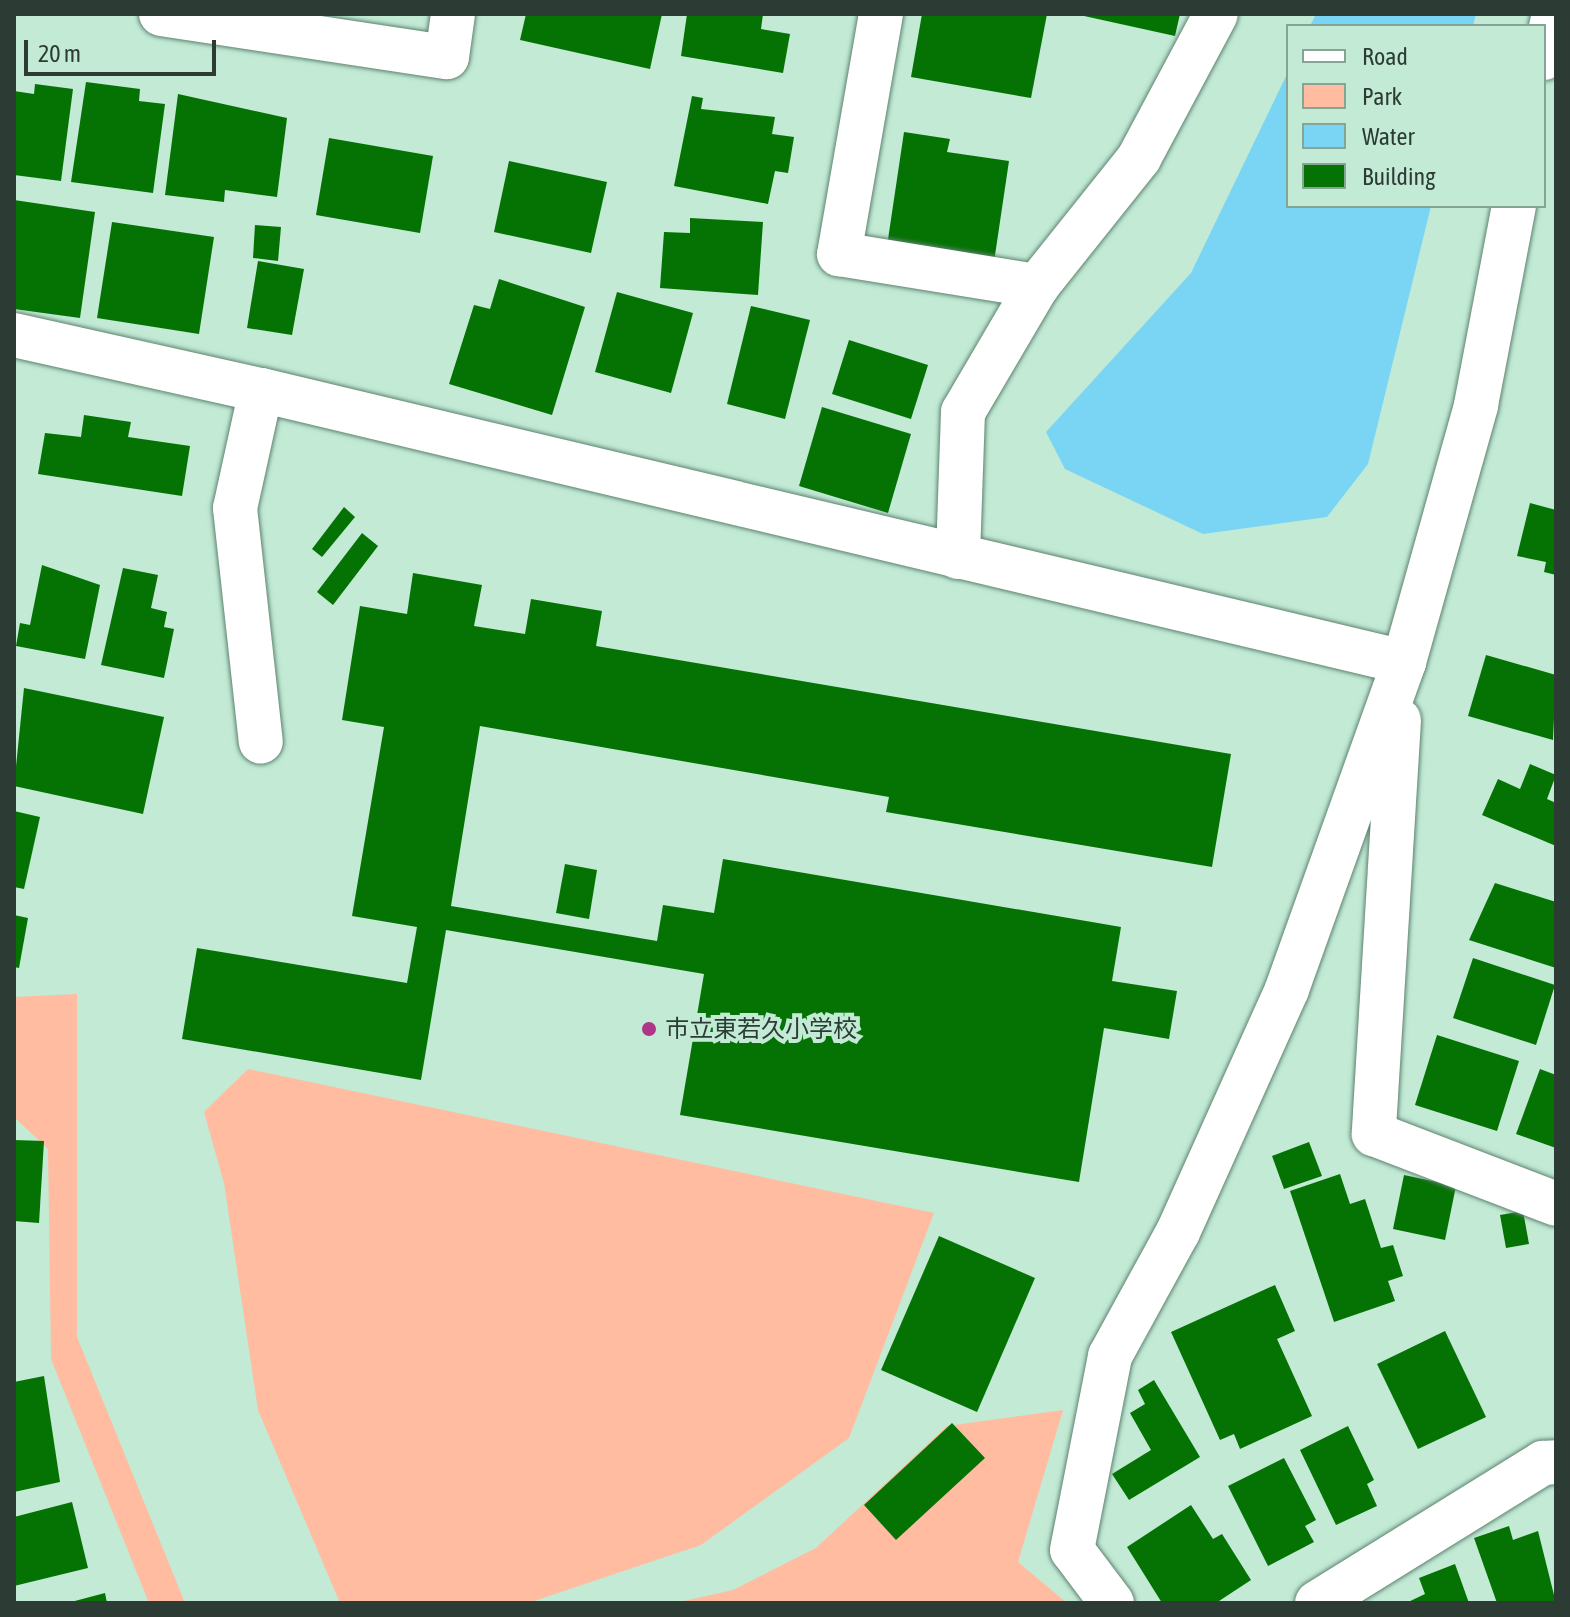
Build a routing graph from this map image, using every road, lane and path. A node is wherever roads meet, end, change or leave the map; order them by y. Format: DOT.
graph roads {
  1 [pos="161,14"];
  2 [pos="453,14"];
  3 [pos="881,14"];
  4 [pos="1216,14"];
  5 [pos="1554,14"];
  6 [pos="1546,49"];
  7 [pos="1514,208"];
  8 [pos="1037,286"];
  9 [pos="14,335"];
  10 [pos="261,390"];
  11 [pos="958,557"];
  12 [pos="1404,662"];
  13 [pos="261,742"];
  14 [pos="1556,1204"];
  15 [pos="1556,1462"];
  16 [pos="1112,1603"];
  17 [pos="1317,1603"];
  1 -- 2 [label="street"];
  3 -- 8 [label="street"];
  4 -- 8 [label="street"];
  5 -- 6 [label="street"];
  7 -- 12 [label="street"];
  8 -- 11 [label="street"];
  9 -- 10 [label="street"];
  10 -- 11 [label="street"];
  10 -- 13 [label="street"];
  11 -- 12 [label="street"];
  12 -- 14 [label="street"];
  12 -- 16 [label="street"];
  15 -- 17 [label="street"];
}
